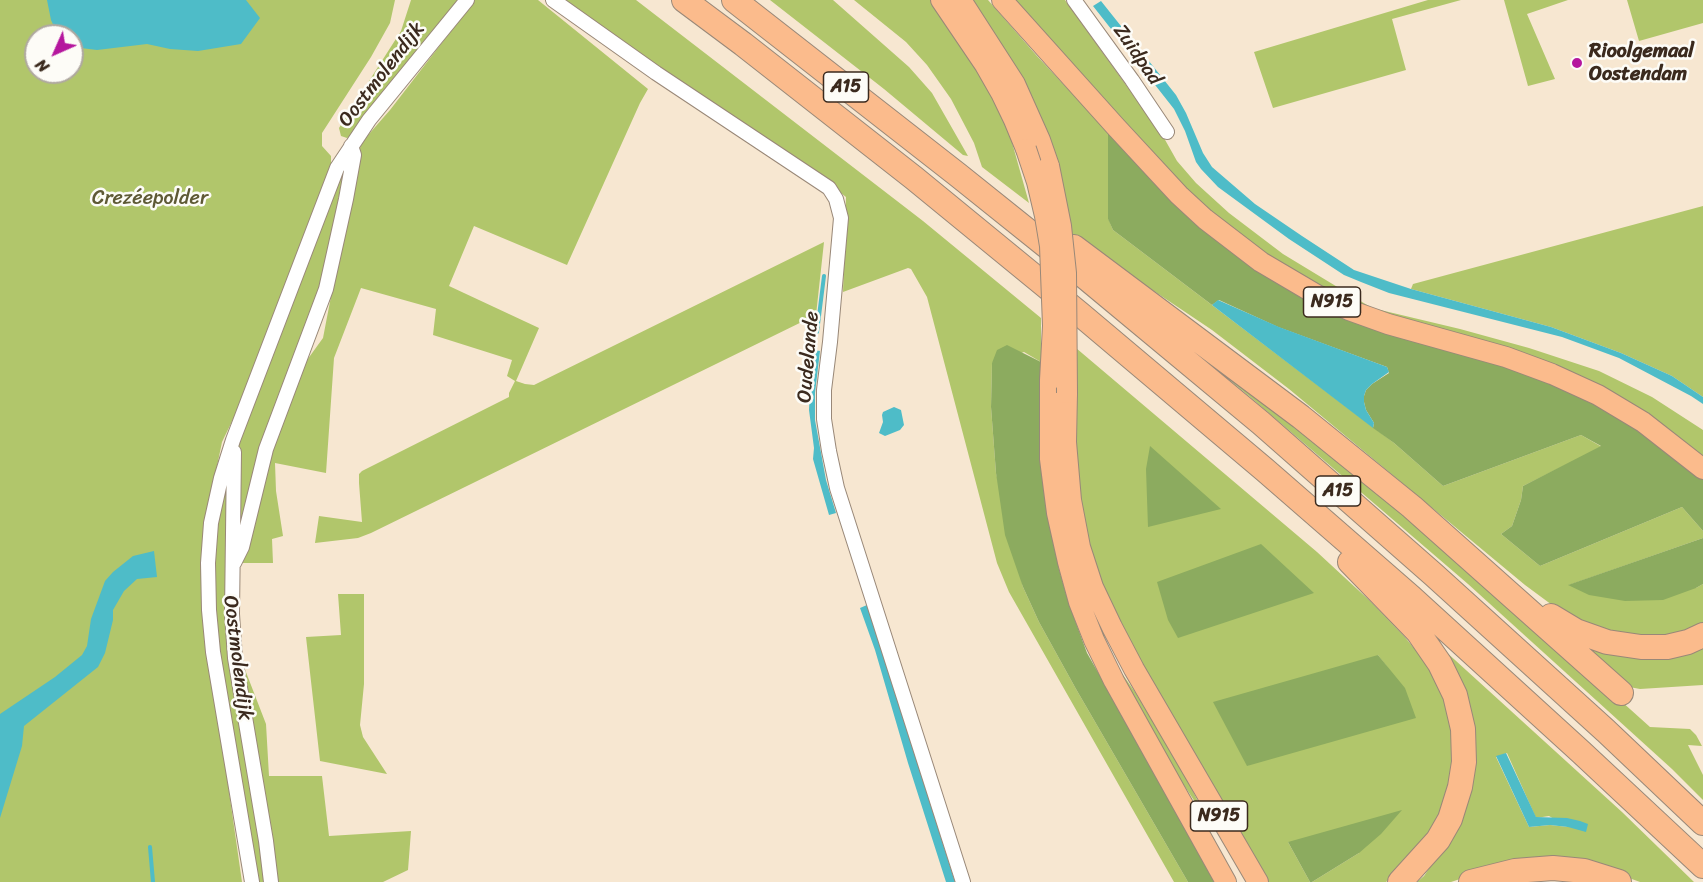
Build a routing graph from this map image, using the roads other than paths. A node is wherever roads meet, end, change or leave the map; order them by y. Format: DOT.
graph roads {
  1 [pos="466,0"];
  2 [pos="553,0"];
  3 [pos="684,0"];
  4 [pos="734,0"];
  5 [pos="941,0"];
  6 [pos="961,0"];
  7 [pos="1002,0"];
  8 [pos="1074,0"];
  9 [pos="1167,132"];
  10 [pos="351,146"];
  11 [pos="958,175"];
  12 [pos="233,440"];
  13 [pos="1703,469"];
  14 [pos="1265,470"];
  15 [pos="232,567"];
  16 [pos="1498,583"];
  17 [pos="1703,635"];
  18 [pos="1621,693"];
  19 [pos="1703,823"];
  20 [pos="1703,866"];
  21 [pos="252,882"];
  22 [pos="271,882"];
  23 [pos="963,882"];
  24 [pos="1226,882"];
  25 [pos="1258,882"];
  26 [pos="1400,882"];
  27 [pos="1471,882"];
  28 [pos="1619,882"];
  1 -- 10 [label="street, Oostmolendijk"];
  2 -- 23 [label="street, Oudelande"];
  3 -- 14 [label="highway, A15"];
  4 -- 11 [label="highway, A15"];
  5 -- 24 [label="main road, N915, bridge"];
  6 -- 25 [label="main road, N915, bridge"];
  7 -- 13 [label="main road, N915"];
  8 -- 9 [label="street, Zuidpad"];
  10 -- 12 [label="street, Oostmolendijk"];
  10 -- 15 [label="street, Oostmolendijk"];
  11 -- 16 [label="highway, A15"];
  11 -- 19 [label="highway, A15"];
  12 -- 15 [label="street, Oostmolendijk"];
  12 -- 21 [label="street, Oostmolendijk"];
  14 -- 20 [label="highway, A15"];
  14 -- 26 [label="highway, A15"];
  15 -- 22 [label="street, Oostmolendijk"];
  16 -- 17 [label="highway, A15"];
  16 -- 18 [label="highway, A15"];
  27 -- 28 [label="highway"];
}
